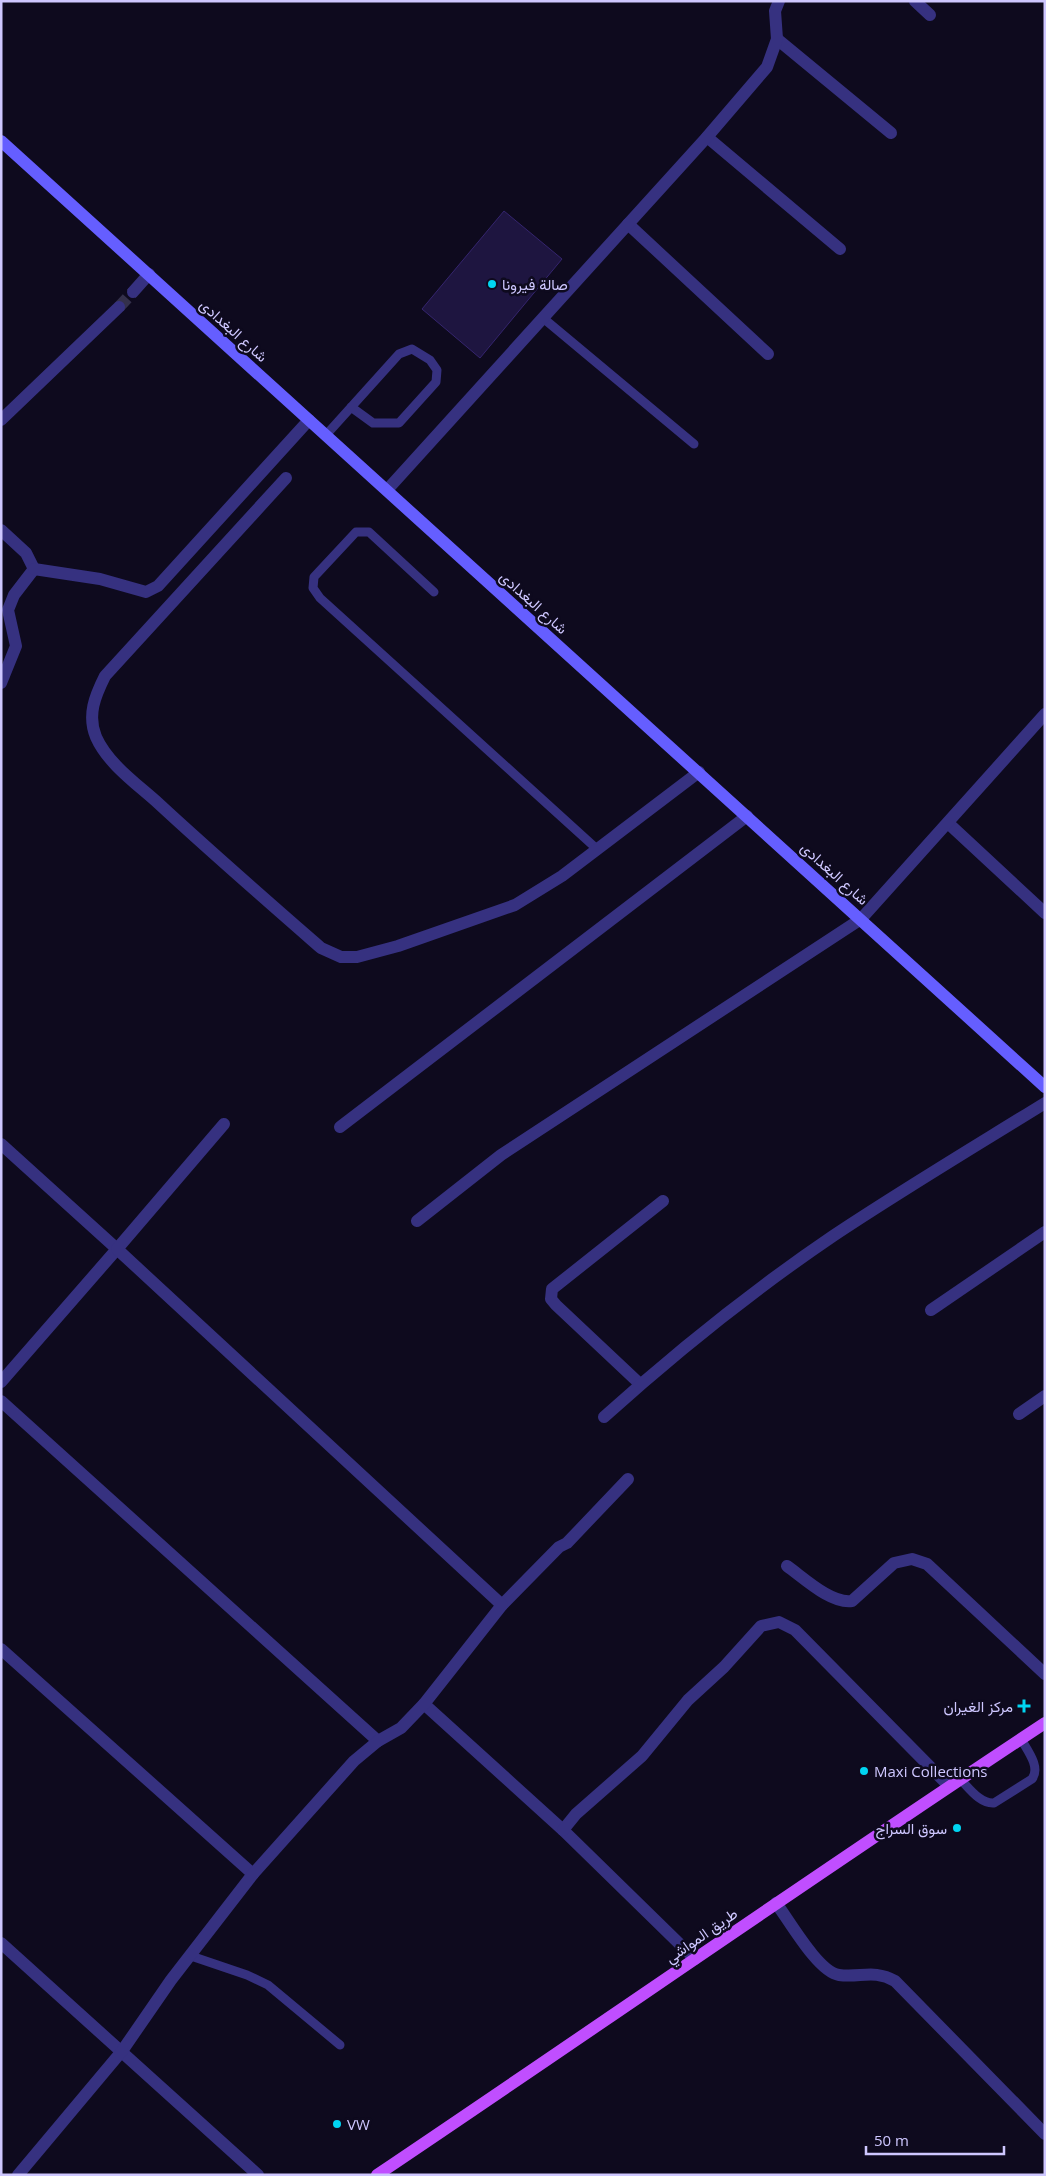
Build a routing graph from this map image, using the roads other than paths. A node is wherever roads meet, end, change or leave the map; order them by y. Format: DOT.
graph roads {
  1 [pos="779,1"];
  2 [pos="915,1"];
  3 [pos="930,15"];
  4 [pos="777,39"];
  5 [pos="892,132"];
  6 [pos="707,137"];
  7 [pos="1,141"];
  8 [pos="628,224"];
  9 [pos="840,249"];
  10 [pos="148,274"];
  11 [pos="133,292"];
  12 [pos="118,307"];
  13 [pos="543,318"];
  14 [pos="768,354"];
  15 [pos="351,407"];
  16 [pos="1,420"];
  17 [pos="309,420"];
  18 [pos="326,435"];
  19 [pos="694,444"];
  20 [pos="286,478"];
  21 [pos="387,490"];
  22 [pos="1,530"];
  23 [pos="34,569"];
  24 [pos="434,592"];
  25 [pos="1,683"];
  26 [pos="1045,714"];
  27 [pos="699,772"];
  28 [pos="747,816"];
  29 [pos="948,823"];
  30 [pos="598,850"];
  31 [pos="1045,914"];
  32 [pos="861,919"];
  33 [pos="1045,1087"];
  34 [pos="1045,1103"];
  35 [pos="224,1124"];
  36 [pos="340,1128"];
  37 [pos="1,1144"];
  38 [pos="663,1202"];
  39 [pos="417,1221"];
  40 [pos="1045,1232"];
  41 [pos="117,1249"];
  42 [pos="931,1310"];
  43 [pos="1,1382"];
  44 [pos="640,1384"];
  45 [pos="1045,1396"];
  46 [pos="1,1401"];
  47 [pos="1019,1414"];
  48 [pos="604,1417"];
  49 [pos="628,1479"];
  50 [pos="787,1566"];
  51 [pos="502,1605"];
  52 [pos="1,1649"];
  53 [pos="1045,1674"];
  54 [pos="424,1704"];
  55 [pos="1045,1723"];
  56 [pos="1021,1739"];
  57 [pos="378,1741"];
  58 [pos="954,1783"];
  59 [pos="563,1830"];
  60 [pos="253,1874"];
  61 [pos="776,1903"];
  62 [pos="1,1942"];
  63 [pos="191,1956"];
  64 [pos="695,1960"];
  65 [pos="340,2045"];
  66 [pos="122,2051"];
  67 [pos="1045,2134"];
  68 [pos="18,2175"];
  69 [pos="258,2175"];
  70 [pos="377,2175"];
  1 -- 4 [label="street"];
  2 -- 3 [label="street"];
  4 -- 5 [label="street"];
  4 -- 6 [label="street"];
  6 -- 8 [label="street"];
  6 -- 9 [label="street"];
  7 -- 10 [label="street, شارع البغدادى"];
  8 -- 13 [label="street"];
  8 -- 14 [label="street"];
  10 -- 11 [label="street"];
  10 -- 17 [label="street, شارع البغدادى"];
  12 -- 16 [label="street"];
  13 -- 19 [label="lane"];
  13 -- 21 [label="street"];
  15 -- 15 [label="lane"];
  15 -- 18 [label="lane"];
  17 -- 18 [label="street, شارع البغدادى"];
  17 -- 23 [label="street"];
  18 -- 21 [label="street, شارع البغدادى"];
  20 -- 30 [label="street"];
  21 -- 27 [label="street, شارع البغدادى"];
  22 -- 23 [label="street"];
  23 -- 25 [label="street"];
  24 -- 30 [label="lane"];
  26 -- 29 [label="street"];
  27 -- 28 [label="street, شارع البغدادى"];
  27 -- 30 [label="street"];
  28 -- 32 [label="street, شارع البغدادى"];
  28 -- 36 [label="street"];
  29 -- 31 [label="street"];
  29 -- 32 [label="street"];
  32 -- 33 [label="street, شارع البغدادى"];
  32 -- 39 [label="street"];
  34 -- 44 [label="street"];
  35 -- 41 [label="street"];
  37 -- 41 [label="street"];
  38 -- 44 [label="street"];
  40 -- 42 [label="street"];
  41 -- 43 [label="street"];
  41 -- 51 [label="street"];
  44 -- 48 [label="street"];
  45 -- 47 [label="street"];
  46 -- 57 [label="street"];
  49 -- 51 [label="street"];
  50 -- 53 [label="street"];
  51 -- 54 [label="street"];
  52 -- 60 [label="street"];
  54 -- 57 [label="street"];
  54 -- 59 [label="street"];
  55 -- 56 [label="main road, طريق المواشي"];
  56 -- 58 [label="main road, طريق المواشي"];
  56 -- 58 [label="lane"];
  57 -- 60 [label="street"];
  58 -- 59 [label="street"];
  58 -- 61 [label="main road, طريق المواشي"];
  59 -- 64 [label="street"];
  60 -- 63 [label="street"];
  61 -- 64 [label="main road, طريق المواشي"];
  61 -- 67 [label="street"];
  62 -- 66 [label="street"];
  63 -- 65 [label="lane"];
  63 -- 66 [label="street"];
  64 -- 70 [label="main road, طريق المواشي"];
  66 -- 68 [label="street"];
  66 -- 69 [label="street"];
}
